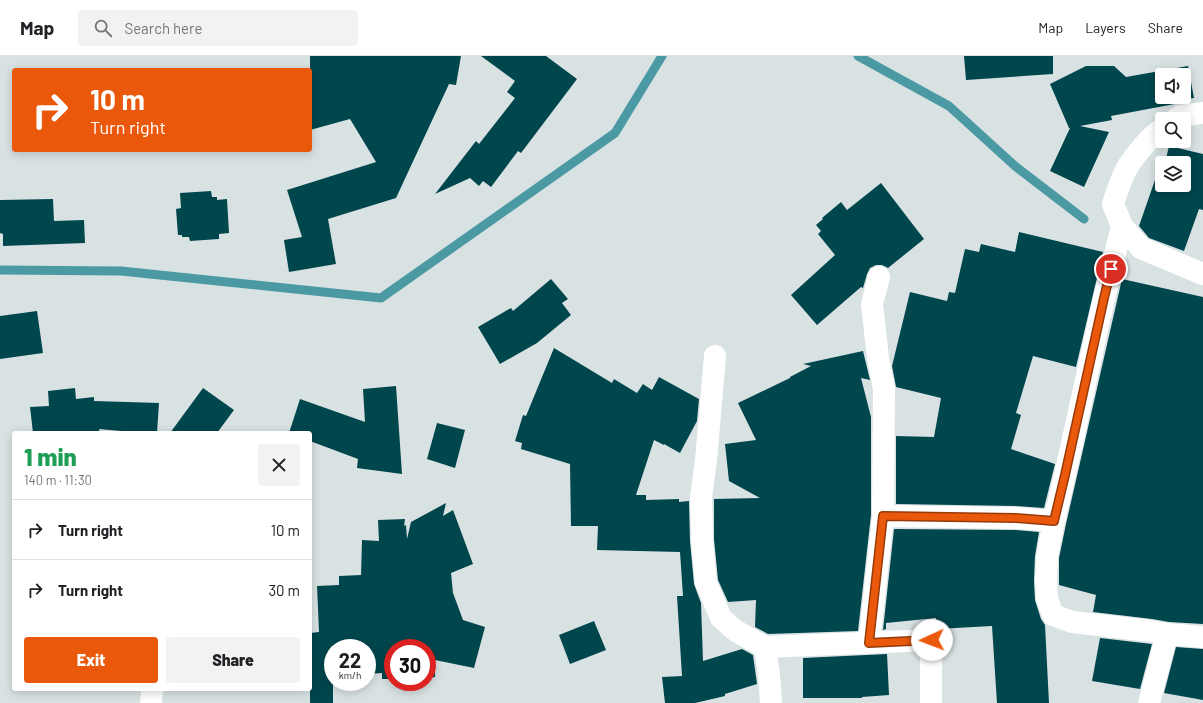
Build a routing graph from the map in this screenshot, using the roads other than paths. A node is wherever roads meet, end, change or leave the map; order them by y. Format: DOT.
graph roads {
  1 [pos="1203,113"];
  2 [pos="1191,115"];
  3 [pos="1155,134"];
  4 [pos="1122,226"];
  5 [pos="1203,274"];
  6 [pos="879,277"];
  7 [pos="715,356"];
  8 [pos="883,516"];
  9 [pos="1054,521"];
  10 [pos="1167,634"];
  11 [pos="1203,637"];
  12 [pos="869,643"];
  13 [pos="765,647"];
  14 [pos="152,691"];
  15 [pos="151,703"];
  16 [pos="772,703"];
  17 [pos="931,703"];
  18 [pos="1149,703"];
  1 -- 2 [label="street"];
  3 -- 4 [label="street"];
  4 -- 5 [label="street"];
  4 -- 9 [label="street"];
  6 -- 8 [label="street"];
  7 -- 13 [label="street"];
  8 -- 9 [label="street"];
  8 -- 12 [label="street"];
  9 -- 10 [label="street"];
  10 -- 11 [label="street"];
  10 -- 18 [label="street"];
  12 -- 13 [label="street"];
  12 -- 17 [label="street"];
  13 -- 16 [label="street"];
  14 -- 15 [label="street"];
}
